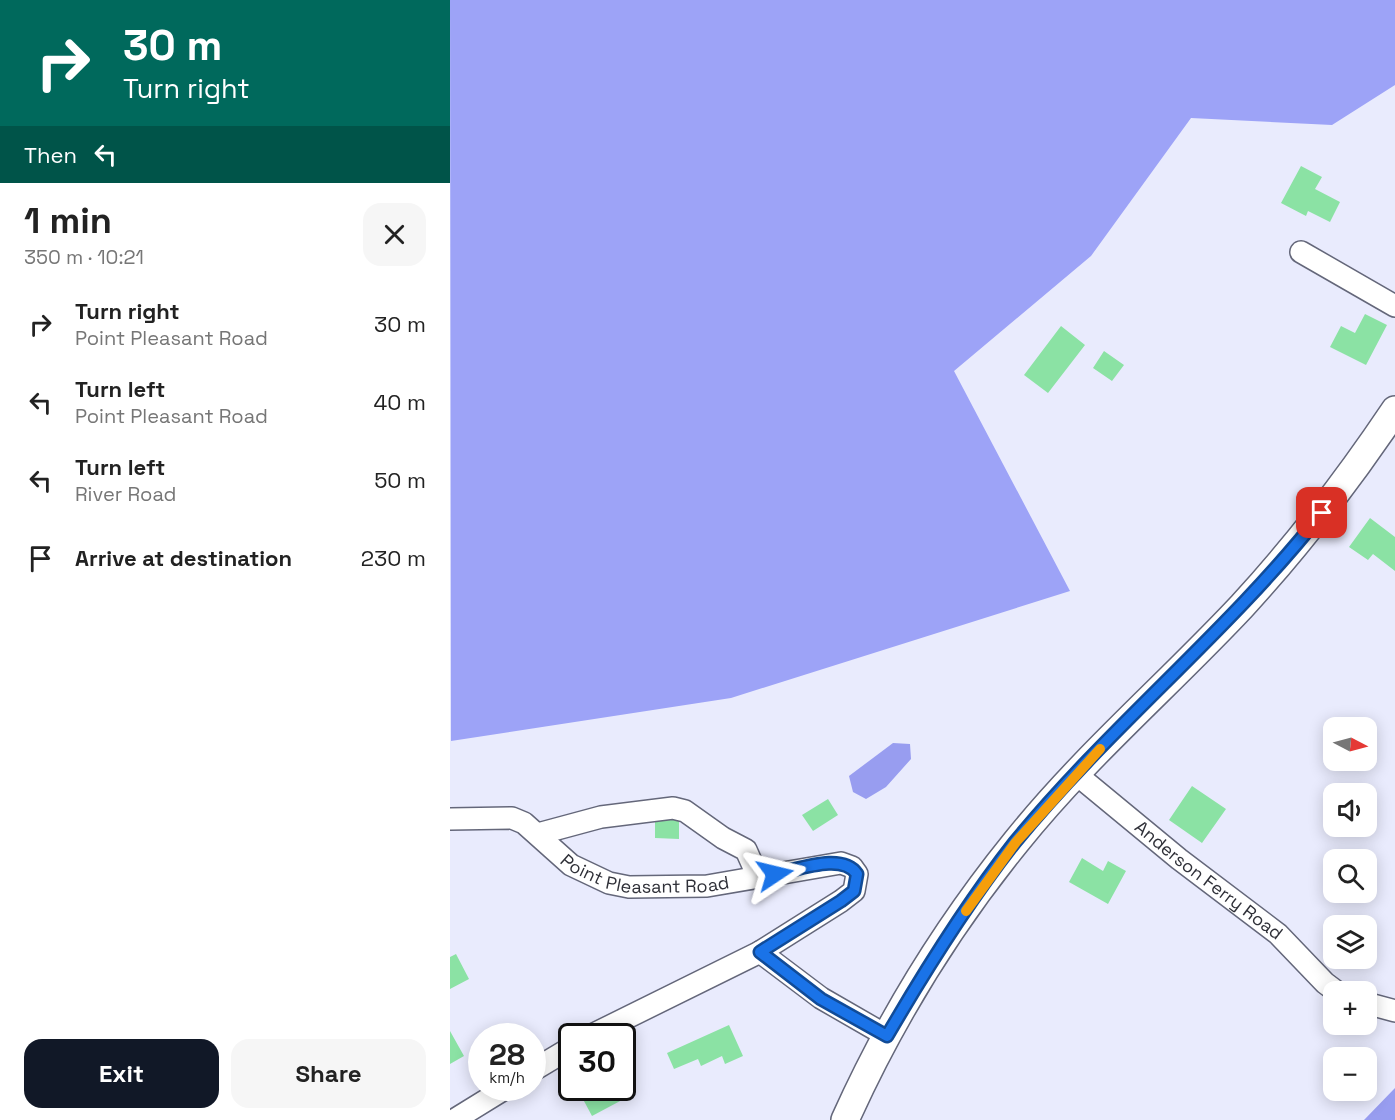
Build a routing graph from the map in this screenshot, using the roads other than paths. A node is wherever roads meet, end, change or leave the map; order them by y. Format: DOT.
graph roads {
  1 [pos="1301,252"];
  2 [pos="1395,306"];
  3 [pos="1395,410"];
  4 [pos="1076,774"];
  5 [pos="450,819"];
  6 [pos="538,834"];
  7 [pos="758,877"];
  8 [pos="760,952"];
  9 [pos="1323,981"];
  10 [pos="1377,1006"];
  11 [pos="1395,1011"];
  12 [pos="616,1023"];
  13 [pos="887,1036"];
  14 [pos="485,1101"];
  15 [pos="454,1120"];
  16 [pos="845,1120"];
  1 -- 2 [label="street"];
  3 -- 4 [label="main road"];
  4 -- 9 [label="street, Anderson Ferry Road"];
  4 -- 13 [label="main road"];
  5 -- 6 [label="street, Point Pleasant Road"];
  6 -- 7 [label="street, Point Pleasant Road"];
  6 -- 7 [label="street"];
  7 -- 8 [label="street, Point Pleasant Road"];
  8 -- 12 [label="street"];
  8 -- 13 [label="street"];
  10 -- 11 [label="street"];
  13 -- 16 [label="main road"];
  14 -- 15 [label="street"];
}
